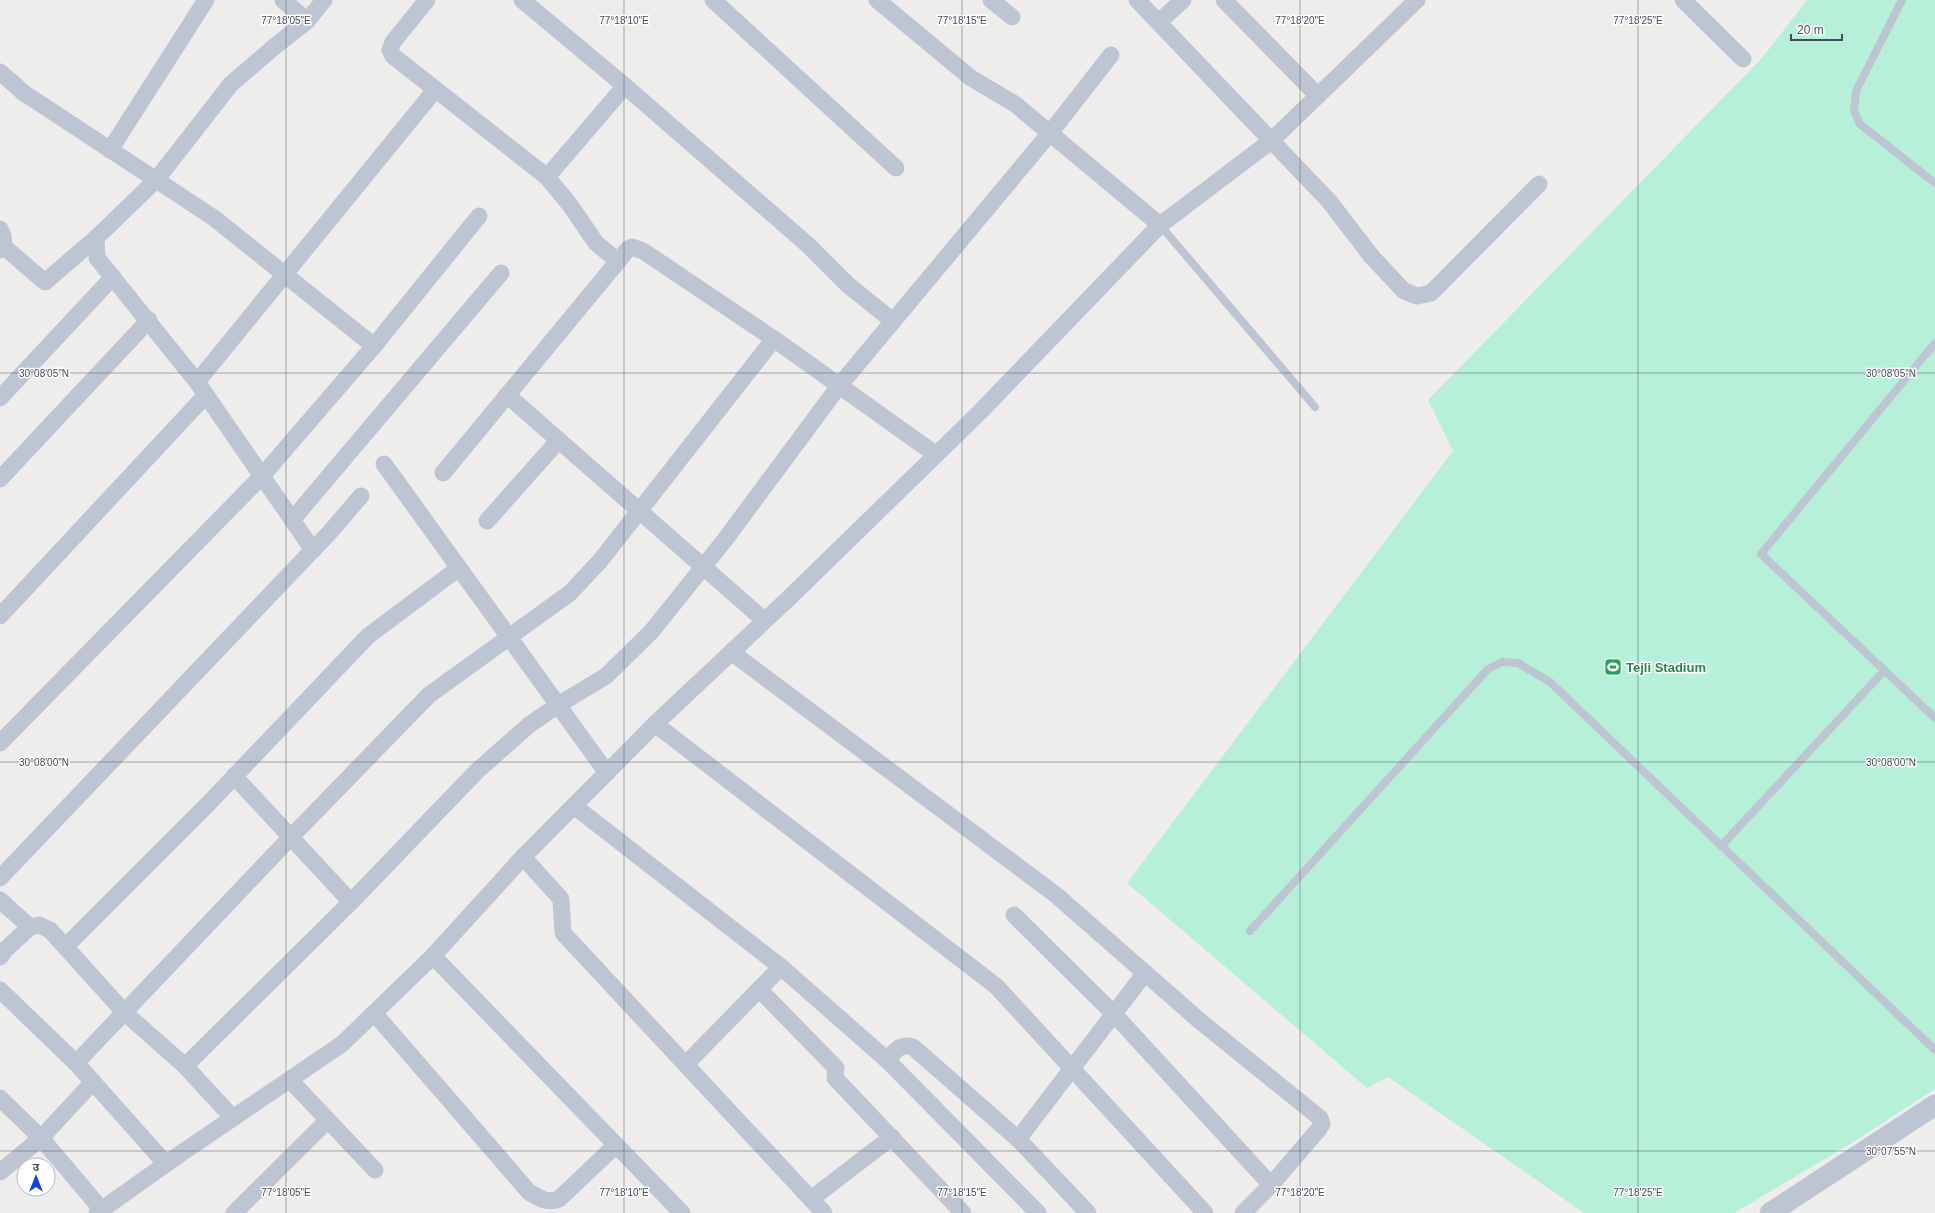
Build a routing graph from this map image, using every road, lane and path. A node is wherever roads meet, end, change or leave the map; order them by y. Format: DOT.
graph roads {
  1 [pos="206,0"];
  2 [pos="283,0"];
  3 [pos="324,0"];
  4 [pos="427,0"];
  5 [pos="522,0"];
  6 [pos="713,0"];
  7 [pos="877,0"];
  8 [pos="991,0"];
  9 [pos="1137,0"];
  10 [pos="1183,0"];
  11 [pos="1224,0"];
  12 [pos="1417,0"];
  13 [pos="1683,0"];
  14 [pos="1902,0"];
  15 [pos="1012,17"];
  16 [pos="307,21"];
  17 [pos="1159,22"];
  18 [pos="1111,55"];
  19 [pos="1743,59"];
  20 [pos="0,72"];
  21 [pos="625,86"];
  22 [pos="435,90"];
  23 [pos="1318,96"];
  24 [pos="1050,133"];
  25 [pos="1271,141"];
  26 [pos="110,150"];
  27 [pos="896,168"];
  28 [pos="547,177"];
  29 [pos="156,180"];
  30 [pos="1935,183"];
  31 [pos="1539,184"];
  32 [pos="479,216"];
  33 [pos="1160,225"];
  34 [pos="0,229"];
  35 [pos="96,238"];
  36 [pos="1,248"];
  37 [pos="618,261"];
  38 [pos="501,273"];
  39 [pos="284,274"];
  40 [pos="113,277"];
  41 [pos="149,320"];
  42 [pos="892,321"];
  43 [pos="774,339"];
  44 [pos="1935,343"];
  45 [pos="374,346"];
  46 [pos="839,386"];
  47 [pos="201,388"];
  48 [pos="507,395"];
  49 [pos="0,398"];
  50 [pos="1315,407"];
  51 [pos="559,440"];
  52 [pos="935,454"];
  53 [pos="384,464"];
  54 [pos="443,474"];
  55 [pos="262,476"];
  56 [pos="0,479"];
  57 [pos="361,496"];
  58 [pos="639,511"];
  59 [pos="292,520"];
  60 [pos="487,521"];
  61 [pos="313,550"];
  62 [pos="703,567"];
  63 [pos="459,568"];
  64 [pos="0,616"];
  65 [pos="764,620"];
  66 [pos="509,637"];
  67 [pos="731,652"];
  68 [pos="1884,671"];
  69 [pos="558,704"];
  70 [pos="1935,718"];
  71 [pos="655,724"];
  72 [pos="0,743"];
  73 [pos="606,773"];
  74 [pos="234,776"];
  75 [pos="574,806"];
  76 [pos="290,837"];
  77 [pos="1721,846"];
  78 [pos="523,857"];
  79 [pos="0,878"];
  80 [pos="0,900"];
  81 [pos="351,902"];
  82 [pos="1014,915"];
  83 [pos="30,927"];
  84 [pos="1250,931"];
  85 [pos="66,946"];
  86 [pos="433,956"];
  87 [pos="0,957"];
  88 [pos="781,967"];
  89 [pos="1145,973"];
  90 [pos="759,989"];
  91 [pos="0,990"];
  92 [pos="125,1013"];
  93 [pos="374,1013"];
  94 [pos="1114,1014"];
  95 [pos="1935,1050"];
  96 [pos="887,1060"];
  97 [pos="76,1063"];
  98 [pos="686,1064"];
  99 [pos="185,1066"];
  100 [pos="1072,1069"];
  101 [pos="290,1080"];
  102 [pos="93,1082"];
  103 [pos="0,1098"];
  104 [pos="1935,1104"];
  105 [pos="233,1118"];
  106 [pos="328,1120"];
  107 [pos="40,1138"];
  108 [pos="892,1138"];
  109 [pos="1018,1139"];
  110 [pos="616,1145"];
  111 [pos="166,1164"];
  112 [pos="375,1170"];
  113 [pos="0,1172"];
  114 [pos="1271,1185"];
  115 [pos="811,1199"];
  116 [pos="104,1211"];
  117 [pos="234,1213"];
  118 [pos="682,1213"];
  119 [pos="824,1213"];
  120 [pos="963,1213"];
  121 [pos="1038,1213"];
  122 [pos="1088,1213"];
  123 [pos="1205,1213"];
  124 [pos="1243,1213"];
  125 [pos="1770,1213"];
  1 -- 26 [label="street"];
  2 -- 16 [label="street"];
  3 -- 16 [label="street"];
  4 -- 22 [label="street"];
  5 -- 21 [label="street"];
  6 -- 27 [label="street"];
  7 -- 24 [label="street"];
  8 -- 15 [label="street"];
  9 -- 17 [label="street"];
  10 -- 17 [label="street"];
  11 -- 23 [label="street"];
  12 -- 23 [label="street"];
  13 -- 19 [label="street"];
  14 -- 30 [label="lane"];
  16 -- 29 [label="street"];
  17 -- 25 [label="street"];
  18 -- 24 [label="street"];
  20 -- 26 [label="street"];
  21 -- 28 [label="street"];
  21 -- 42 [label="street"];
  22 -- 28 [label="street"];
  22 -- 39 [label="street"];
  23 -- 25 [label="street"];
  24 -- 33 [label="street"];
  24 -- 42 [label="street"];
  25 -- 31 [label="street"];
  25 -- 33 [label="street"];
  26 -- 29 [label="street"];
  28 -- 37 [label="street"];
  29 -- 35 [label="street"];
  29 -- 39 [label="street"];
  32 -- 45 [label="street"];
  33 -- 50 [label="lane"];
  33 -- 52 [label="street"];
  34 -- 36 [label="street"];
  35 -- 36 [label="street"];
  35 -- 40 [label="street"];
  37 -- 43 [label="street"];
  37 -- 48 [label="street"];
  38 -- 59 [label="street"];
  39 -- 45 [label="street"];
  39 -- 47 [label="street"];
  40 -- 41 [label="street"];
  40 -- 49 [label="street"];
  41 -- 47 [label="street"];
  41 -- 56 [label="street"];
  42 -- 46 [label="street"];
  43 -- 46 [label="street"];
  43 -- 58 [label="street"];
  44 -- 68 [label="lane"];
  45 -- 55 [label="street"];
  46 -- 52 [label="street"];
  46 -- 62 [label="street"];
  47 -- 55 [label="street"];
  47 -- 64 [label="street"];
  48 -- 51 [label="street"];
  48 -- 54 [label="street"];
  51 -- 58 [label="street"];
  51 -- 60 [label="street"];
  52 -- 65 [label="street"];
  53 -- 63 [label="street"];
  55 -- 59 [label="street"];
  55 -- 72 [label="street"];
  57 -- 61 [label="street"];
  58 -- 62 [label="street"];
  58 -- 66 [label="street"];
  59 -- 61 [label="street"];
  61 -- 79 [label="street"];
  62 -- 65 [label="street"];
  62 -- 69 [label="street"];
  63 -- 66 [label="street"];
  63 -- 74 [label="street"];
  65 -- 67 [label="street"];
  66 -- 69 [label="street"];
  66 -- 76 [label="street"];
  67 -- 71 [label="street"];
  67 -- 89 [label="street"];
  68 -- 70 [label="lane"];
  68 -- 77 [label="lane"];
  69 -- 73 [label="street"];
  69 -- 81 [label="street"];
  71 -- 73 [label="street"];
  71 -- 100 [label="street"];
  73 -- 75 [label="street"];
  74 -- 76 [label="street"];
  74 -- 85 [label="street"];
  75 -- 78 [label="street"];
  75 -- 88 [label="street"];
  76 -- 81 [label="street"];
  76 -- 92 [label="street"];
  77 -- 84 [label="lane"];
  77 -- 95 [label="lane"];
  78 -- 86 [label="street"];
  78 -- 98 [label="street"];
  80 -- 83 [label="street"];
  81 -- 99 [label="street"];
  82 -- 94 [label="street"];
  83 -- 85 [label="street"];
  83 -- 87 [label="street"];
  85 -- 92 [label="street"];
  86 -- 93 [label="street"];
  86 -- 110 [label="street"];
  88 -- 90 [label="street"];
  88 -- 96 [label="street"];
  89 -- 94 [label="street"];
  89 -- 114 [label="street"];
  90 -- 98 [label="street"];
  90 -- 108 [label="street"];
  91 -- 97 [label="street"];
  92 -- 97 [label="street"];
  92 -- 99 [label="street"];
  93 -- 101 [label="street"];
  93 -- 110 [label="street"];
  94 -- 100 [label="street"];
  94 -- 114 [label="street"];
  96 -- 109 [label="street"];
  96 -- 121 [label="street"];
  97 -- 102 [label="street"];
  98 -- 115 [label="street"];
  99 -- 105 [label="street"];
  100 -- 109 [label="street"];
  100 -- 123 [label="street"];
  101 -- 105 [label="street"];
  101 -- 106 [label="street"];
  102 -- 107 [label="street"];
  102 -- 111 [label="street"];
  103 -- 107 [label="street"];
  104 -- 125 [label="street"];
  105 -- 111 [label="street"];
  106 -- 112 [label="street"];
  106 -- 117 [label="street"];
  107 -- 113 [label="street"];
  107 -- 116 [label="street"];
  108 -- 115 [label="street"];
  108 -- 120 [label="street"];
  109 -- 122 [label="street"];
  110 -- 118 [label="street"];
  111 -- 116 [label="street"];
  114 -- 124 [label="street"];
  115 -- 119 [label="street"];
}
